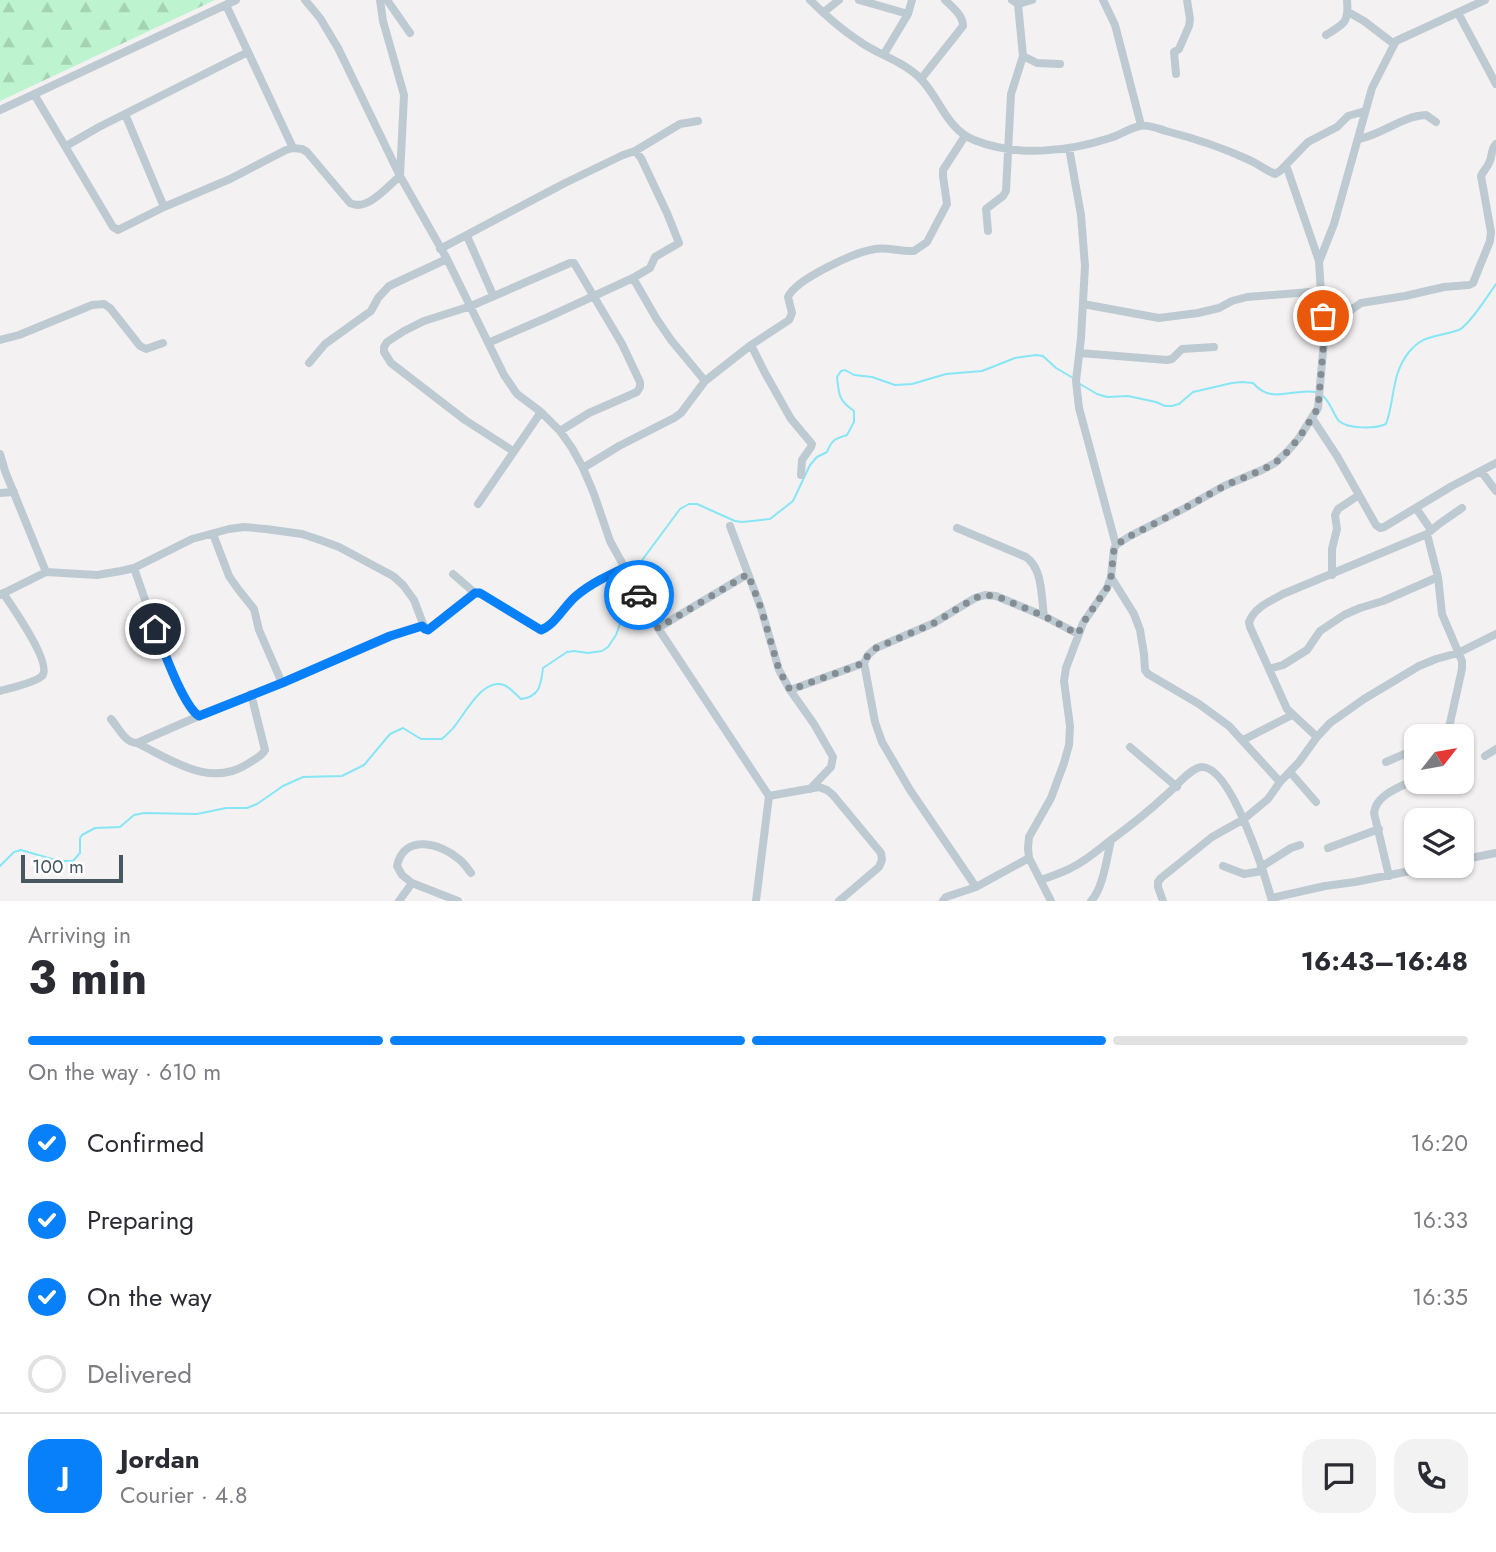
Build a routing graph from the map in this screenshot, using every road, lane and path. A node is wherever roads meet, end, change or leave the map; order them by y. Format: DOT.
graph roads {
  1 [pos="236,0"];
  2 [pos="305,0"];
  3 [pos="380,0"];
  4 [pos="387,0"];
  5 [pos="810,0"];
  6 [pos="839,0"];
  7 [pos="859,0"];
  8 [pos="912,0"];
  9 [pos="945,0"];
  10 [pos="1032,0"];
  11 [pos="1103,0"];
  12 [pos="1187,0"];
  13 [pos="1347,0"];
  14 [pos="1485,0"];
  15 [pos="1015,2"];
  16 [pos="226,5"];
  17 [pos="824,12"];
  18 [pos="1348,12"];
  19 [pos="1458,13"];
  20 [pos="908,14"];
  21 [pos="410,33"];
  22 [pos="1326,35"];
  23 [pos="1394,44"];
  24 [pos="248,52"];
  25 [pos="884,54"];
  26 [pos="1023,56"];
  27 [pos="1060,64"];
  28 [pos="1176,75"];
  29 [pos="921,79"];
  30 [pos="1496,85"];
  31 [pos="34,94"];
  32 [pos="0,110"];
  33 [pos="1365,111"];
  34 [pos="125,114"];
  35 [pos="698,121"];
  36 [pos="1436,122"];
  37 [pos="1141,125"];
  38 [pos="965,136"];
  39 [pos="1359,139"];
  40 [pos="1496,144"];
  41 [pos="66,146"];
  42 [pos="293,148"];
  43 [pos="1007,148"];
  44 [pos="1069,148"];
  45 [pos="635,151"];
  46 [pos="1286,164"];
  47 [pos="400,176"];
  48 [pos="164,207"];
  49 [pos="988,230"];
  50 [pos="467,236"];
  51 [pos="440,249"];
  52 [pos="447,259"];
  53 [pos="1319,262"];
  54 [pos="633,278"];
  55 [pos="1322,291"];
  56 [pos="494,295"];
  57 [pos="593,297"];
  58 [pos="1083,304"];
  59 [pos="471,306"];
  60 [pos="0,340"];
  61 [pos="1324,340"];
  62 [pos="163,343"];
  63 [pos="488,343"];
  64 [pos="751,345"];
  65 [pos="1214,347"];
  66 [pos="1080,353"];
  67 [pos="309,363"];
  68 [pos="705,381"];
  69 [pos="541,412"];
  70 [pos="1311,418"];
  71 [pos="560,431"];
  72 [pos="513,451"];
  73 [pos="0,454"];
  74 [pos="1496,463"];
  75 [pos="583,468"];
  76 [pos="1481,471"];
  77 [pos="801,475"];
  78 [pos="1496,491"];
  79 [pos="14,492"];
  80 [pos="0,493"];
  81 [pos="1359,495"];
  82 [pos="478,505"];
  83 [pos="1416,508"];
  84 [pos="1462,508"];
  85 [pos="730,526"];
  86 [pos="957,528"];
  87 [pos="1429,532"];
  88 [pos="213,534"];
  89 [pos="1116,545"];
  90 [pos="134,568"];
  91 [pos="625,570"];
  92 [pos="46,572"];
  93 [pos="453,574"];
  94 [pos="748,574"];
  95 [pos="1332,575"];
  96 [pos="1111,577"];
  97 [pos="1438,577"];
  98 [pos="475,593"];
  99 [pos="2,594"];
  100 [pos="1044,616"];
  101 [pos="422,626"];
  102 [pos="658,628"];
  103 [pos="1078,634"];
  104 [pos="1496,634"];
  105 [pos="1458,653"];
  106 [pos="864,663"];
  107 [pos="1269,670"];
  108 [pos="282,683"];
  109 [pos="790,690"];
  110 [pos="0,691"];
  111 [pos="251,694"];
  112 [pos="1292,715"];
  113 [pos="199,716"];
  114 [pos="111,719"];
  115 [pos="1450,724"];
  116 [pos="1317,737"];
  117 [pos="1243,740"];
  118 [pos="137,743"];
  119 [pos="1130,747"];
  120 [pos="1496,749"];
  121 [pos="1404,754"];
  122 [pos="1485,756"];
  123 [pos="1386,762"];
  124 [pos="1290,772"];
  125 [pos="1280,782"];
  126 [pos="1404,786"];
  127 [pos="1177,787"];
  128 [pos="810,789"];
  129 [pos="769,796"];
  130 [pos="1316,802"];
  131 [pos="1244,820"];
  132 [pos="1379,829"];
  133 [pos="1111,840"];
  134 [pos="1300,845"];
  135 [pos="1328,848"];
  136 [pos="1496,853"];
  137 [pos="1474,857"];
  138 [pos="1029,858"];
  139 [pos="1223,866"];
  140 [pos="1262,869"];
  141 [pos="471,873"];
  142 [pos="1404,873"];
  143 [pos="1389,876"];
  144 [pos="1041,880"];
  145 [pos="412,884"];
  146 [pos="976,887"];
  147 [pos="1272,900"];
  148 [pos="399,901"];
  149 [pos="458,901"];
  150 [pos="756,901"];
  151 [pos="839,901"];
  152 [pos="943,901"];
  153 [pos="1051,901"];
  154 [pos="1091,901"];
  155 [pos="1163,901"];
  1 -- 16 [label="street"];
  2 -- 47 [label="street"];
  3 -- 47 [label="street"];
  4 -- 21 [label="street"];
  5 -- 17 [label="street"];
  6 -- 17 [label="street"];
  7 -- 20 [label="street"];
  8 -- 20 [label="street"];
  9 -- 29 [label="street"];
  10 -- 15 [label="street"];
  11 -- 37 [label="street"];
  12 -- 28 [label="street"];
  13 -- 18 [label="street"];
  14 -- 19 [label="street"];
  15 -- 26 [label="street"];
  16 -- 24 [label="street"];
  16 -- 31 [label="street"];
  17 -- 25 [label="street"];
  18 -- 22 [label="street"];
  18 -- 23 [label="street"];
  19 -- 23 [label="street"];
  19 -- 30 [label="street"];
  20 -- 25 [label="street"];
  23 -- 33 [label="street"];
  24 -- 34 [label="street"];
  24 -- 42 [label="street"];
  25 -- 29 [label="street"];
  26 -- 27 [label="street"];
  26 -- 43 [label="street"];
  29 -- 38 [label="street"];
  31 -- 32 [label="street"];
  31 -- 41 [label="street"];
  33 -- 39 [label="street"];
  33 -- 46 [label="street"];
  34 -- 41 [label="street"];
  34 -- 48 [label="street"];
  35 -- 45 [label="street"];
  36 -- 39 [label="street"];
  37 -- 44 [label="street"];
  37 -- 46 [label="street"];
  38 -- 43 [label="street"];
  38 -- 64 [label="street"];
  39 -- 53 [label="street"];
  40 -- 61 [label="street"];
  41 -- 48 [label="street"];
  42 -- 47 [label="street"];
  42 -- 48 [label="street"];
  43 -- 44 [label="street"];
  43 -- 49 [label="street"];
  44 -- 58 [label="street"];
  45 -- 50 [label="street"];
  45 -- 54 [label="street"];
  46 -- 53 [label="street"];
  47 -- 51 [label="street"];
  50 -- 51 [label="street"];
  50 -- 56 [label="street"];
  51 -- 52 [label="street"];
  52 -- 59 [label="street"];
  52 -- 67 [label="street"];
  53 -- 55 [label="street"];
  54 -- 57 [label="street"];
  54 -- 68 [label="street"];
  55 -- 58 [label="street"];
  55 -- 61 [label="street"];
  56 -- 57 [label="street"];
  56 -- 59 [label="street"];
  57 -- 63 [label="street"];
  57 -- 71 [label="street"];
  58 -- 66 [label="street"];
  59 -- 63 [label="street"];
  59 -- 72 [label="street"];
  60 -- 62 [label="street"];
  61 -- 70 [label="street"];
  63 -- 69 [label="street"];
  64 -- 68 [label="street"];
  64 -- 77 [label="street"];
  65 -- 66 [label="street"];
  66 -- 89 [label="street"];
  68 -- 75 [label="street"];
  69 -- 71 [label="street"];
  69 -- 72 [label="street"];
  70 -- 81 [label="street"];
  70 -- 89 [label="street"];
  71 -- 75 [label="street"];
  72 -- 82 [label="street"];
  73 -- 79 [label="street"];
  74 -- 76 [label="street"];
  75 -- 91 [label="street"];
  76 -- 78 [label="street"];
  76 -- 83 [label="street"];
  79 -- 80 [label="street"];
  79 -- 92 [label="street"];
  81 -- 83 [label="street"];
  81 -- 95 [label="street"];
  83 -- 87 [label="street"];
  84 -- 87 [label="street"];
  85 -- 94 [label="street"];
  86 -- 100 [label="street"];
  87 -- 95 [label="street"];
  87 -- 97 [label="street"];
  88 -- 90 [label="street"];
  88 -- 101 [label="street"];
  88 -- 108 [label="street"];
  89 -- 96 [label="street"];
  90 -- 92 [label="street"];
  90 -- 113 [label="street"];
  91 -- 98 [label="street"];
  91 -- 102 [label="street"];
  92 -- 99 [label="street"];
  93 -- 98 [label="street"];
  94 -- 102 [label="street"];
  94 -- 109 [label="street"];
  95 -- 107 [label="street"];
  96 -- 103 [label="street"];
  96 -- 117 [label="street"];
  97 -- 105 [label="street"];
  97 -- 107 [label="street"];
  98 -- 101 [label="street"];
  99 -- 110 [label="street"];
  100 -- 103 [label="street"];
  100 -- 106 [label="street"];
  101 -- 108 [label="street"];
  102 -- 129 [label="street"];
  103 -- 138 [label="street"];
  104 -- 105 [label="street"];
  105 -- 115 [label="street"];
  105 -- 116 [label="street"];
  106 -- 109 [label="street"];
  106 -- 146 [label="street"];
  107 -- 112 [label="street"];
  108 -- 111 [label="street"];
  109 -- 128 [label="street"];
  111 -- 113 [label="street"];
  111 -- 118 [label="street"];
  112 -- 116 [label="street"];
  112 -- 117 [label="street"];
  113 -- 118 [label="street"];
  114 -- 118 [label="street"];
  116 -- 124 [label="street"];
  117 -- 125 [label="street"];
  119 -- 127 [label="street"];
  120 -- 122 [label="street"];
  121 -- 123 [label="street"];
  124 -- 125 [label="street"];
  124 -- 130 [label="street"];
  125 -- 131 [label="street"];
  126 -- 132 [label="street"];
  127 -- 131 [label="street"];
  127 -- 133 [label="street"];
  128 -- 129 [label="street"];
  128 -- 151 [label="street"];
  129 -- 150 [label="street"];
  131 -- 140 [label="street"];
  131 -- 155 [label="street"];
  132 -- 135 [label="street"];
  132 -- 143 [label="street"];
  133 -- 144 [label="street"];
  133 -- 154 [label="street"];
  134 -- 140 [label="street"];
  136 -- 137 [label="street"];
  138 -- 144 [label="street"];
  138 -- 146 [label="street"];
  139 -- 140 [label="street"];
  140 -- 147 [label="street"];
  141 -- 145 [label="street"];
  142 -- 143 [label="street"];
  143 -- 147 [label="street"];
  144 -- 153 [label="street"];
  145 -- 148 [label="street"];
  145 -- 149 [label="street"];
  146 -- 152 [label="street"];
}
